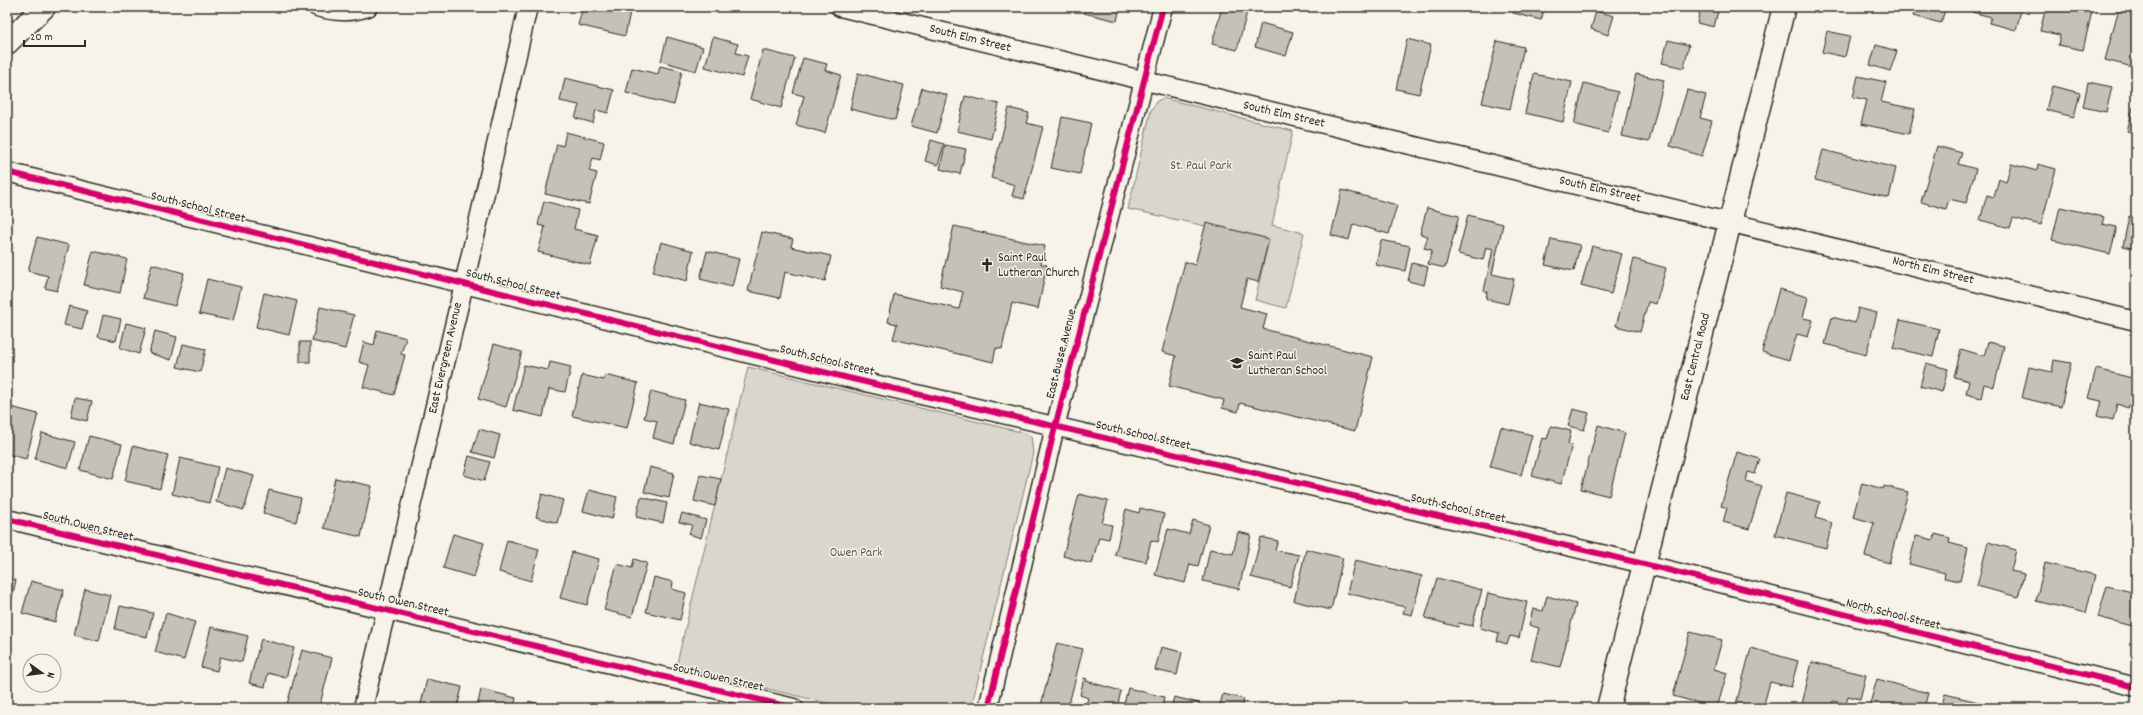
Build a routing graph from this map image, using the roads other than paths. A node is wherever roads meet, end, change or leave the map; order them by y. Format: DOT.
graph roads {
  1 [pos="44,7"];
  2 [pos="317,7"];
  3 [pos="368,7"];
  4 [pos="528,7"];
  5 [pos="840,7"];
  6 [pos="1163,7"];
  7 [pos="1784,7"];
  8 [pos="7,43"];
  9 [pos="1143,82"];
  10 [pos="7,172"];
  11 [pos="1729,221"];
  12 [pos="464,284"];
  13 [pos="2136,321"];
  14 [pos="1055,427"];
  15 [pos="7,519"];
  16 [pos="1644,564"];
  17 [pos="386,610"];
  18 [pos="2136,687"];
  19 [pos="362,708"];
  20 [pos="794,708"];
  21 [pos="988,708"];
  22 [pos="1608,708"];
  1 -- 8 [label="main road"];
  2 -- 3 [label="street"];
  4 -- 12 [label="street, East Evergreen Avenue"];
  5 -- 9 [label="street, South Elm Street"];
  6 -- 9 [label="street, East Busse Avenue"];
  7 -- 11 [label="main road, East Central Road"];
  9 -- 11 [label="street, South Elm Street"];
  9 -- 14 [label="street, East Busse Avenue"];
  10 -- 12 [label="street, South School Street"];
  11 -- 13 [label="street, North Elm Street"];
  11 -- 16 [label="main road, East Central Road"];
  12 -- 14 [label="street, South School Street"];
  12 -- 17 [label="street, East Evergreen Avenue"];
  14 -- 16 [label="street, South School Street"];
  14 -- 21 [label="street, East Busse Avenue"];
  15 -- 17 [label="street, South Owen Street"];
  16 -- 18 [label="street, North School Street"];
  16 -- 22 [label="main road, East Central Road"];
  17 -- 19 [label="street, East Evergreen Avenue"];
  17 -- 20 [label="street, South Owen Street"];
}
